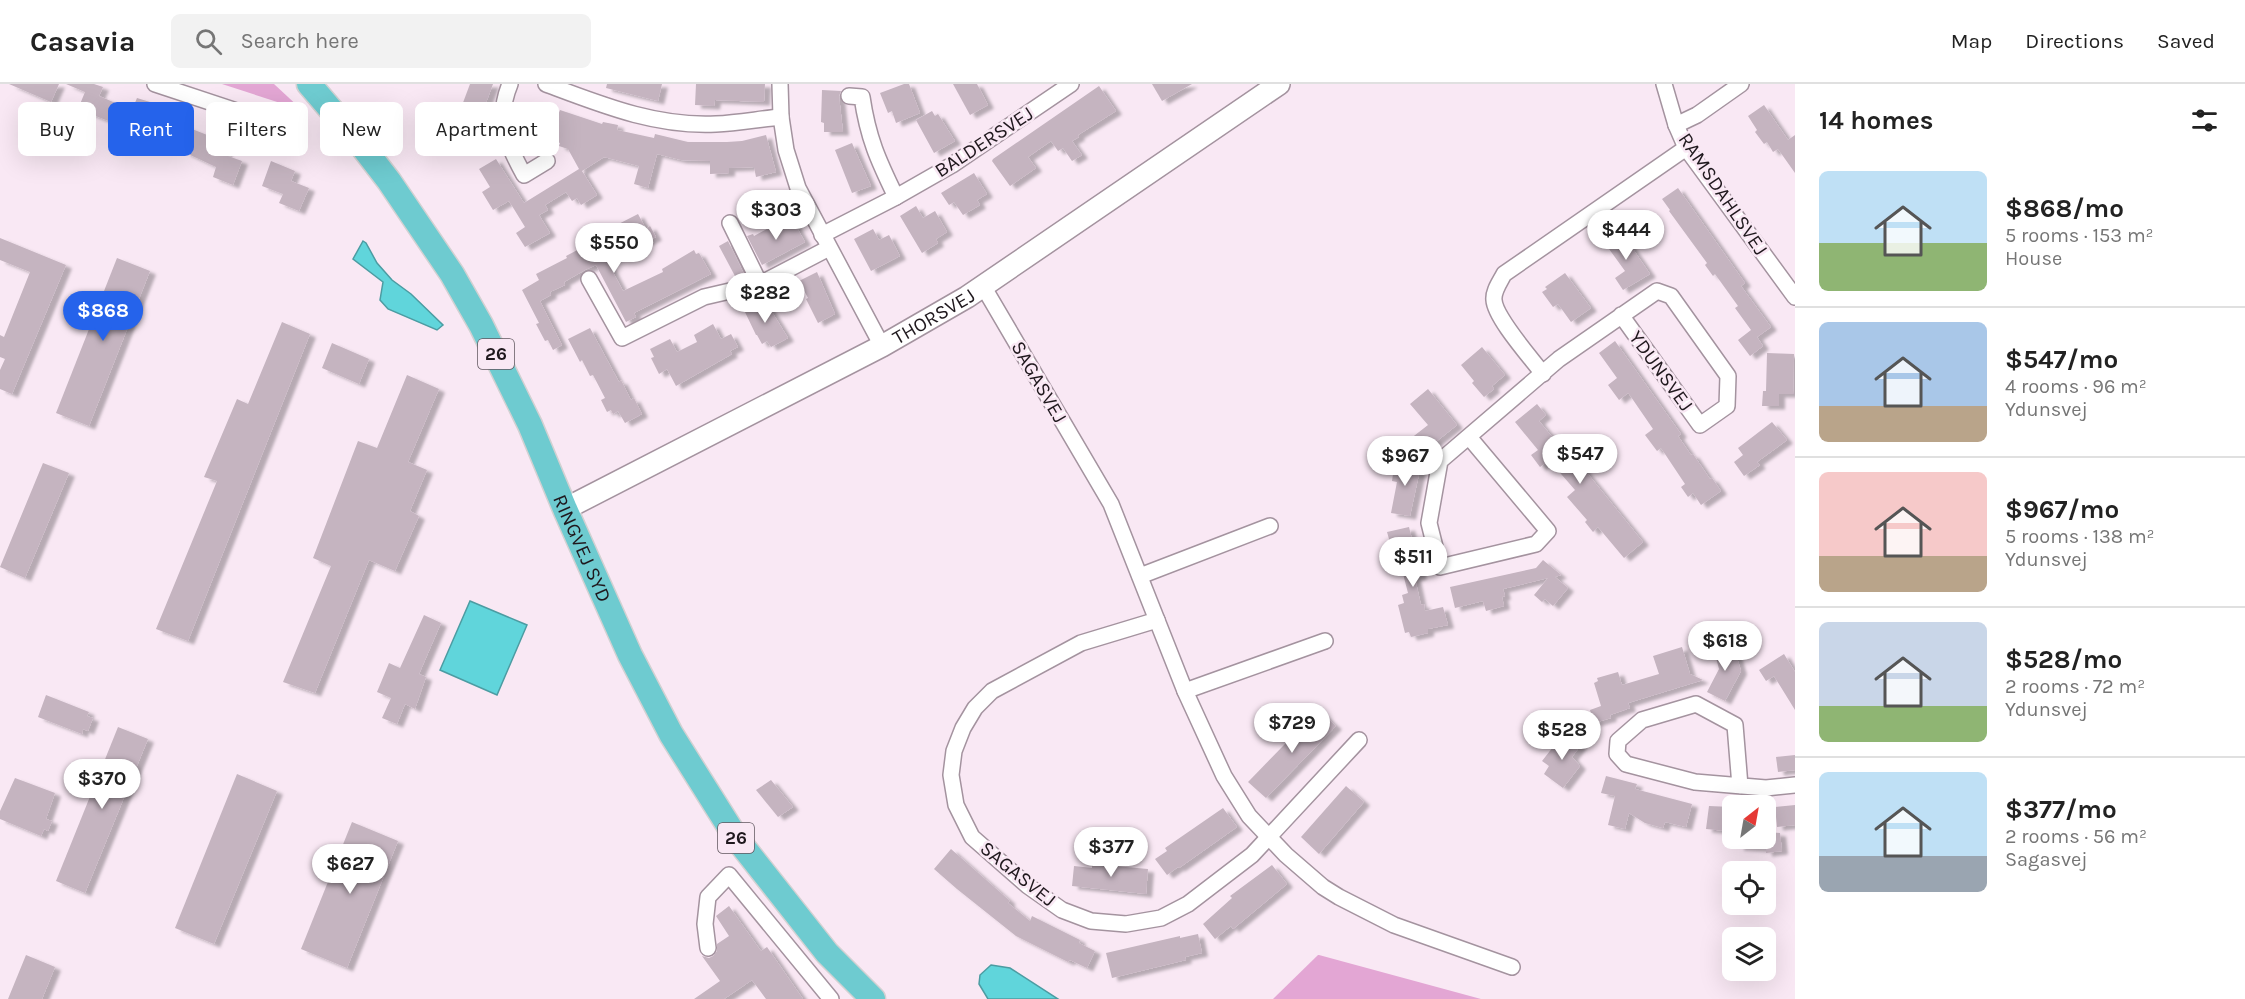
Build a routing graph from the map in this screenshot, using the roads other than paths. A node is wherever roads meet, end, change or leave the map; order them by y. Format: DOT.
graph roads {
  1 [pos="155,84"];
  2 [pos="309,84"];
  3 [pos="510,84"];
  4 [pos="546,84"];
  5 [pos="780,84"];
  6 [pos="1071,84"];
  7 [pos="1280,84"];
  8 [pos="1664,84"];
  9 [pos="1741,84"];
  10 [pos="849,96"];
  11 [pos="209,102"];
  12 [pos="781,117"];
  13 [pos="1676,124"];
  14 [pos="1686,148"];
  15 [pos="547,161"];
  16 [pos="896,197"];
  17 [pos="730,223"];
  18 [pos="825,242"];
  19 [pos="590,279"];
  20 [pos="760,284"];
  21 [pos="983,286"];
  22 [pos="1795,297"];
  23 [pos="1621,315"];
  24 [pos="882,346"];
  25 [pos="1543,374"];
  26 [pos="1469,437"];
  27 [pos="565,509"];
  28 [pos="1270,526"];
  29 [pos="1140,576"];
  30 [pos="1157,620"];
  31 [pos="1325,641"];
  32 [pos="1185,691"];
  33 [pos="1359,741"];
  34 [pos="1795,785"];
  35 [pos="1740,786"];
  36 [pos="1269,837"];
  37 [pos="708,948"];
  38 [pos="1512,967"];
  39 [pos="831,999"];
  40 [pos="873,999"];
  1 -- 11 [label="street"];
  2 -- 27 [label="main road, RINGVEJ SYD / 26"];
  3 -- 15 [label="street"];
  4 -- 12 [label="street"];
  5 -- 12 [label="street"];
  6 -- 16 [label="street, BALDERSVEJ"];
  7 -- 21 [label="street, THORSVEJ"];
  8 -- 13 [label="street, RAMSDAHLSVEJ"];
  9 -- 13 [label="street"];
  10 -- 16 [label="street"];
  12 -- 18 [label="street"];
  13 -- 14 [label="street, RAMSDAHLSVEJ"];
  14 -- 22 [label="street, RAMSDAHLSVEJ"];
  14 -- 25 [label="street"];
  16 -- 18 [label="street, BALDERSVEJ"];
  17 -- 20 [label="street"];
  18 -- 20 [label="street, BALDERSVEJ"];
  18 -- 24 [label="street"];
  19 -- 20 [label="street, BALDERSVEJ"];
  21 -- 24 [label="street, THORSVEJ"];
  21 -- 29 [label="street, SAGASVEJ"];
  23 -- 23 [label="street, YDUNSVEJ"];
  23 -- 25 [label="street, YDUNSVEJ"];
  24 -- 27 [label="street, THORSVEJ"];
  25 -- 26 [label="street, YDUNSVEJ"];
  26 -- 26 [label="street, YDUNSVEJ"];
  27 -- 40 [label="main road, RINGVEJ SYD / 26"];
  28 -- 29 [label="street"];
  29 -- 30 [label="street, SAGASVEJ"];
  30 -- 32 [label="street, SAGASVEJ"];
  30 -- 36 [label="street, SAGASVEJ"];
  31 -- 32 [label="street"];
  32 -- 36 [label="street, SAGASVEJ"];
  33 -- 36 [label="street, SAGASVEJ"];
  34 -- 35 [label="street"];
  35 -- 35 [label="street"];
  36 -- 38 [label="street, SAGASVEJ"];
  37 -- 39 [label="street"];
}
